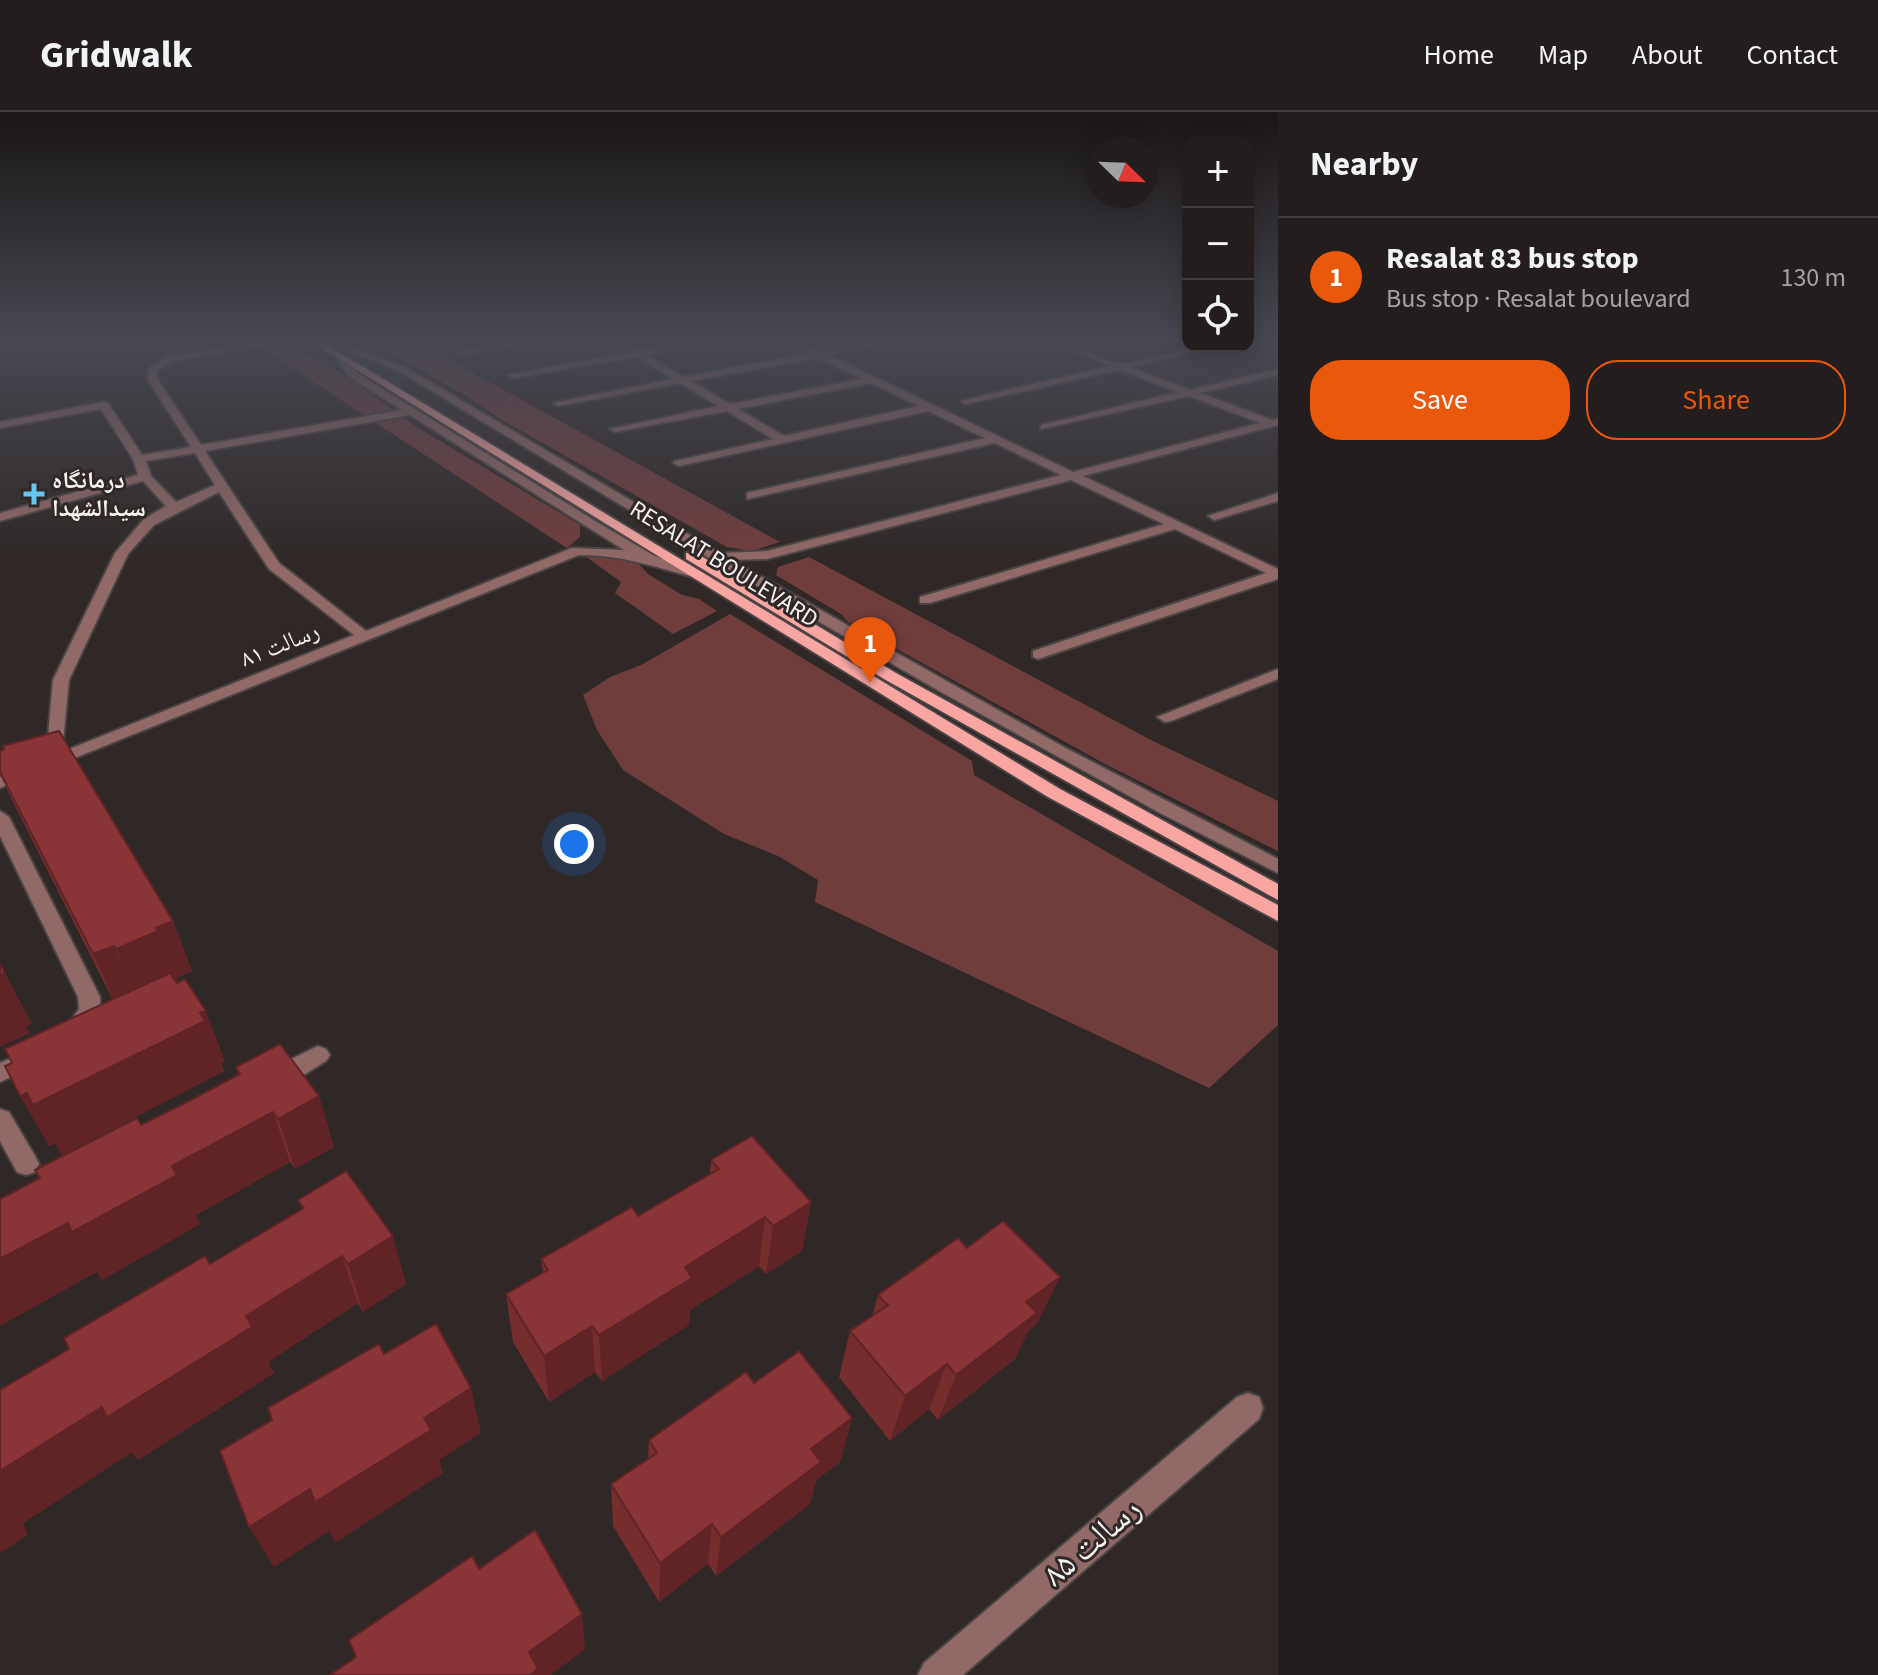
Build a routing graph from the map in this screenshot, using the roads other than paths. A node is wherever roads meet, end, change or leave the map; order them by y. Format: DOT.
graph roads {
  1 [pos="52,415"];
  2 [pos="110,415"];
  3 [pos="175,415"];
  4 [pos="394,415"];
  5 [pos="416,415"];
  6 [pos="445,415"];
  7 [pos="452,415"];
  8 [pos="479,415"];
  9 [pos="691,415"];
  10 [pos="741,415"];
  11 [pos="895,415"];
  12 [pos="947,415"];
  13 [pos="1096,415"];
  14 [pos="1249,415"];
  15 [pos="0,425"];
  16 [pos="1276,425"];
  17 [pos="1045,427"];
  18 [pos="615,429"];
  19 [pos="997,439"];
  20 [pos="783,440"];
  21 [pos="196,449"];
  22 [pos="139,459"];
  23 [pos="679,463"];
  24 [pos="1071,474"];
  25 [pos="145,477"];
  26 [pos="1084,481"];
  27 [pos="222,486"];
  28 [pos="751,496"];
  29 [pos="1278,497"];
  30 [pos="174,507"];
  31 [pos="1214,516"];
  32 [pos="0,517"];
  33 [pos="590,524"];
  34 [pos="1176,525"];
  35 [pos="577,551"];
  36 [pos="714,555"];
  37 [pos="648,558"];
  38 [pos="773,558"];
  39 [pos="693,573"];
  40 [pos="1278,574"];
  41 [pos="756,579"];
  42 [pos="925,600"];
  43 [pos="365,637"];
  44 [pos="1038,654"];
  45 [pos="1278,674"];
  46 [pos="1165,717"];
  47 [pos="52,762"];
  48 [pos="0,783"];
  49 [pos="0,817"];
  50 [pos="1278,867"];
  51 [pos="1278,893"];
  52 [pos="1278,914"];
  53 [pos="318,1055"];
  54 [pos="0,1073"];
  55 [pos="249,1092"];
  56 [pos="0,1119"];
  57 [pos="26,1164"];
  58 [pos="1248,1408"];
  59 [pos="936,1675"];
  1 -- 15 [label="street"];
  2 -- 22 [label="street"];
  3 -- 21 [label="street"];
  4 -- 21 [label="street"];
  5 -- 33 [label="street"];
  6 -- 39 [label="main road, RESALAT BOULEVARD"];
  7 -- 51 [label="main road, RESALAT BOULEVARD"];
  8 -- 36 [label="street"];
  9 -- 18 [label="street"];
  10 -- 20 [label="street"];
  11 -- 20 [label="street"];
  12 -- 19 [label="street"];
  13 -- 17 [label="street"];
  14 -- 16 [label="street"];
  16 -- 24 [label="street"];
  16 -- 26 [label="street"];
  19 -- 24 [label="street"];
  19 -- 28 [label="street"];
  20 -- 23 [label="street"];
  21 -- 22 [label="street"];
  21 -- 27 [label="street"];
  22 -- 25 [label="street"];
  24 -- 26 [label="street"];
  24 -- 38 [label="street"];
  25 -- 30 [label="street"];
  25 -- 32 [label="street"];
  26 -- 34 [label="street"];
  26 -- 38 [label="street"];
  27 -- 30 [label="street"];
  27 -- 43 [label="street"];
  29 -- 31 [label="street"];
  30 -- 47 [label="street"];
  33 -- 35 [label="street"];
  33 -- 37 [label="street"];
  34 -- 40 [label="street"];
  34 -- 42 [label="street"];
  35 -- 37 [label="street"];
  35 -- 43 [label="street, رسالت ۸۱"];
  36 -- 38 [label="street"];
  36 -- 41 [label="street"];
  37 -- 39 [label="street"];
  38 -- 41 [label="street"];
  39 -- 52 [label="main road, RESALAT BOULEVARD"];
  40 -- 44 [label="street"];
  41 -- 50 [label="street"];
  43 -- 47 [label="street, رسالت ۸۱"];
  45 -- 46 [label="street"];
  47 -- 48 [label="street, رسالت ۸۱"];
  49 -- 54 [label="street"];
  53 -- 55 [label="street"];
  56 -- 57 [label="street"];
  58 -- 59 [label="street, رسالت ۸۵"];
}
